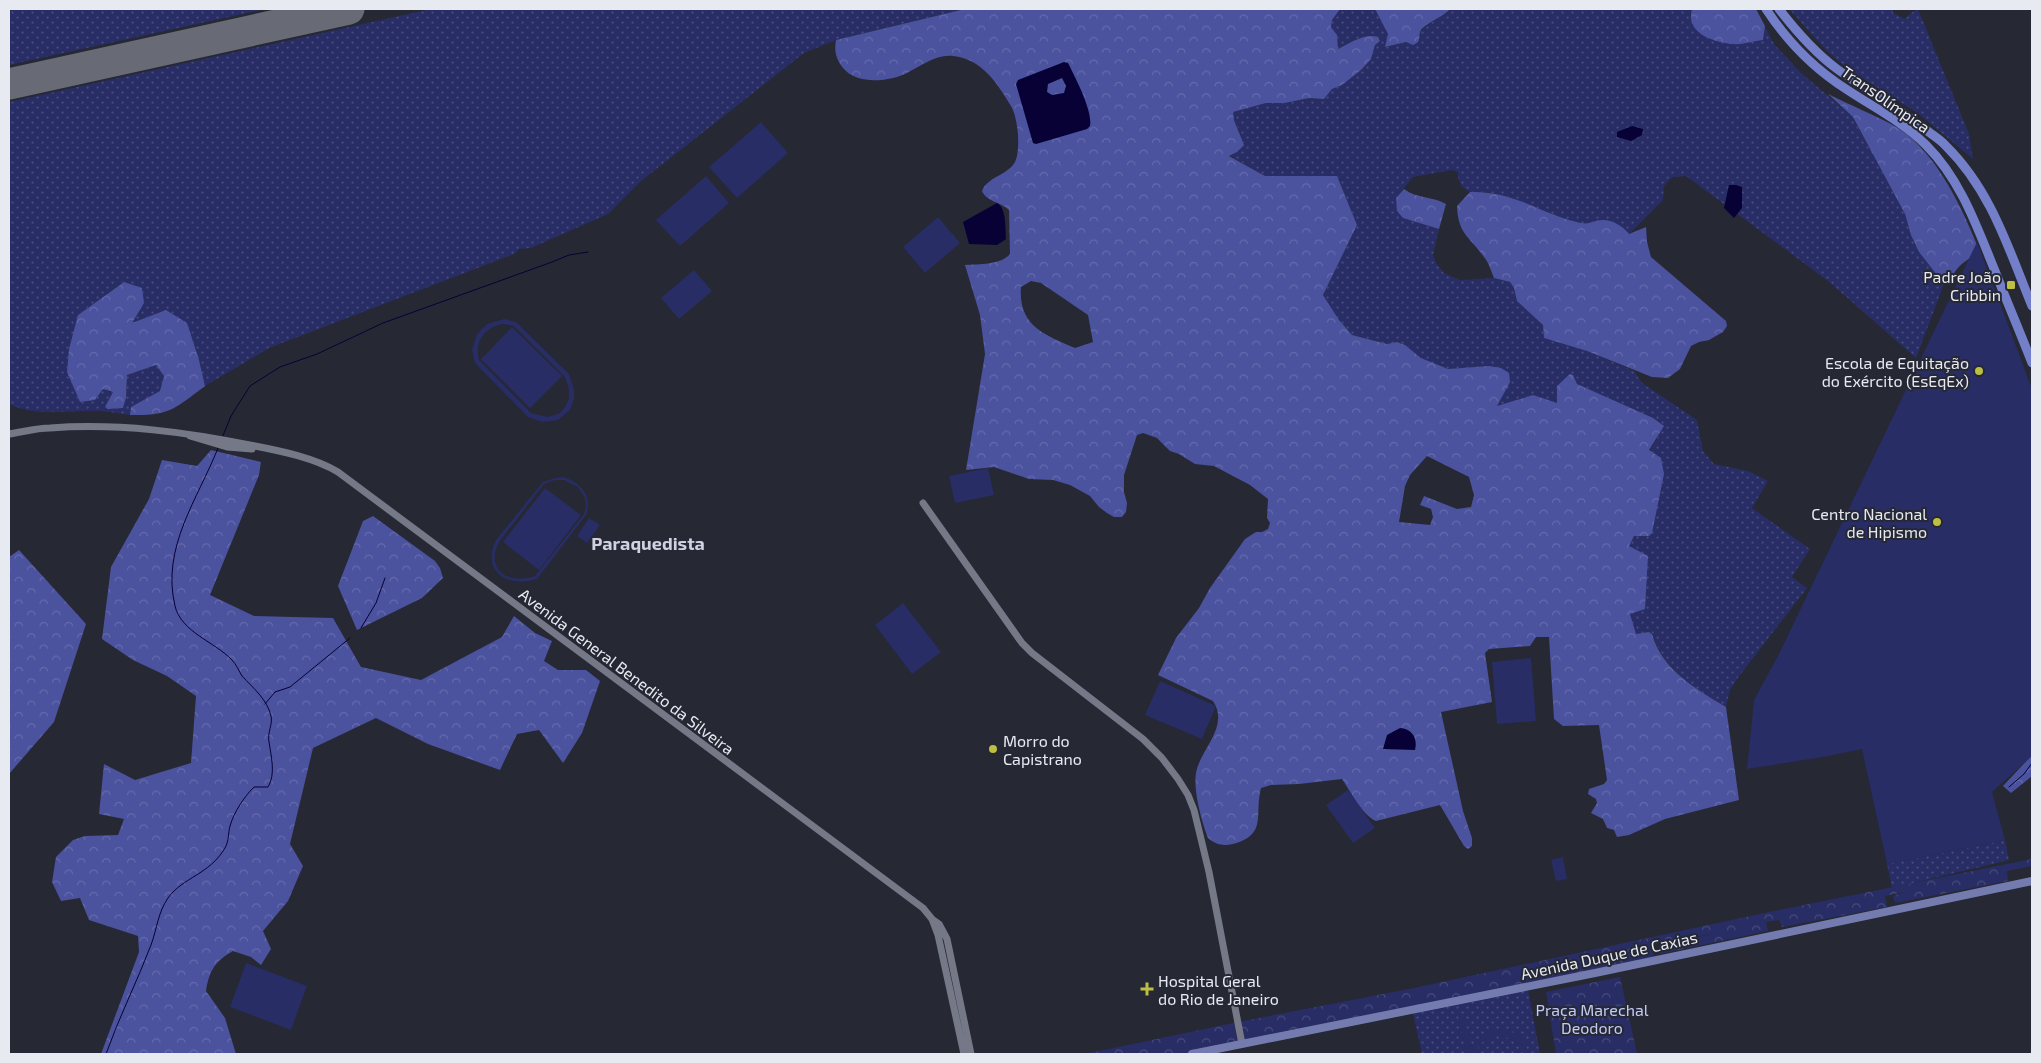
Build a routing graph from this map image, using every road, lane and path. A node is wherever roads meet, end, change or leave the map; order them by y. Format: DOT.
graph roads {
  1 [pos="1766,9"];
  2 [pos="1779,9"];
  3 [pos="2032,306"];
  4 [pos="2032,363"];
  5 [pos="9,429"];
  6 [pos="25,430"];
  7 [pos="9,434"];
  8 [pos="923,503"];
  9 [pos="2032,881"];
  10 [pos="931,916"];
  11 [pos="1242,1044"];
  12 [pos="964,1054"];
  13 [pos="970,1054"];
  14 [pos="1192,1054"];
  1 -- 4 [label="highway, TransOlímpica"];
  2 -- 3 [label="highway, TransOlímpica"];
  5 -- 6 [label="main road, Avenida General Benedito da Silveira"];
  6 -- 7 [label="main road, Avenida General Benedito da Silveira"];
  6 -- 10 [label="main road, Avenida General Benedito da Silveira"];
  8 -- 11 [label="main road"];
  9 -- 11 [label="main road, Avenida Duque de Caxias"];
  10 -- 12 [label="main road"];
  10 -- 13 [label="main road, Avenida General Benedito da Silveira"];
  11 -- 14 [label="main road, Avenida Duque de Caxias"];
}
